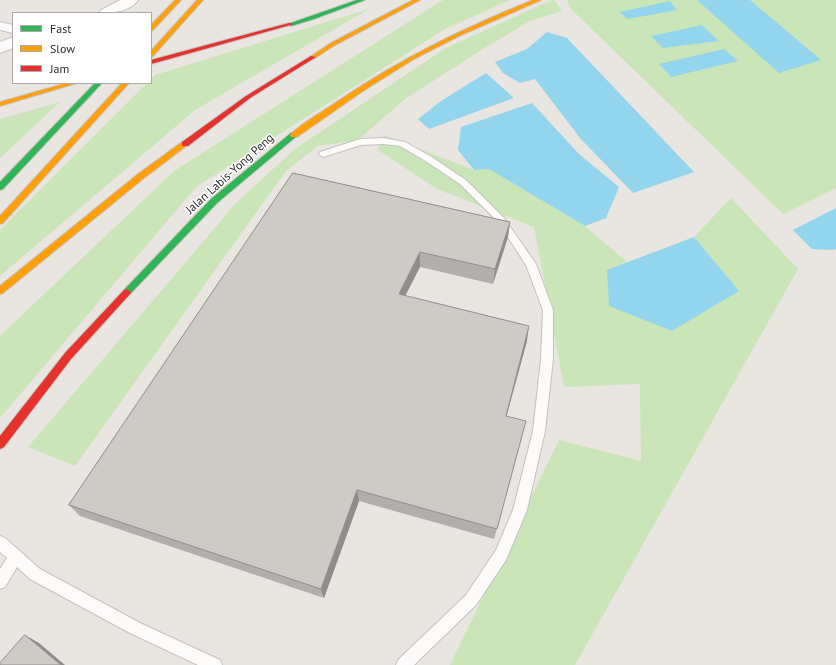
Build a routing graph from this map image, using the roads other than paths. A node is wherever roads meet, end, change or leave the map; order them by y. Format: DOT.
graph roads {
  1 [pos="131,0"];
  2 [pos="178,0"];
  3 [pos="200,0"];
  4 [pos="362,0"];
  5 [pos="417,0"];
  6 [pos="538,0"];
  7 [pos="108,12"];
  8 [pos="0,26"];
  9 [pos="152,28"];
  10 [pos="12,29"];
  11 [pos="12,42"];
  12 [pos="0,48"];
  13 [pos="152,54"];
  14 [pos="152,62"];
  15 [pos="70,84"];
  16 [pos="98,84"];
  17 [pos="125,84"];
  18 [pos="0,104"];
  19 [pos="323,154"];
  20 [pos="0,187"];
  21 [pos="0,220"];
  22 [pos="0,291"];
  23 [pos="0,444"];
  24 [pos="0,543"];
  25 [pos="16,557"];
  26 [pos="0,582"];
  27 [pos="215,665"];
  28 [pos="403,665"];
  1 -- 7 [label="street"];
  2 -- 9 [label="main road"];
  3 -- 13 [label="main road"];
  4 -- 14 [label="main road"];
  5 -- 22 [label="main road"];
  6 -- 23 [label="main road, Jalan Labis-Yong Peng"];
  8 -- 10 [label="street"];
  11 -- 12 [label="street"];
  15 -- 18 [label="main road"];
  16 -- 20 [label="main road"];
  17 -- 21 [label="main road"];
  19 -- 28 [label="lane"];
  24 -- 25 [label="lane"];
  25 -- 26 [label="lane"];
  25 -- 27 [label="lane"];
}
